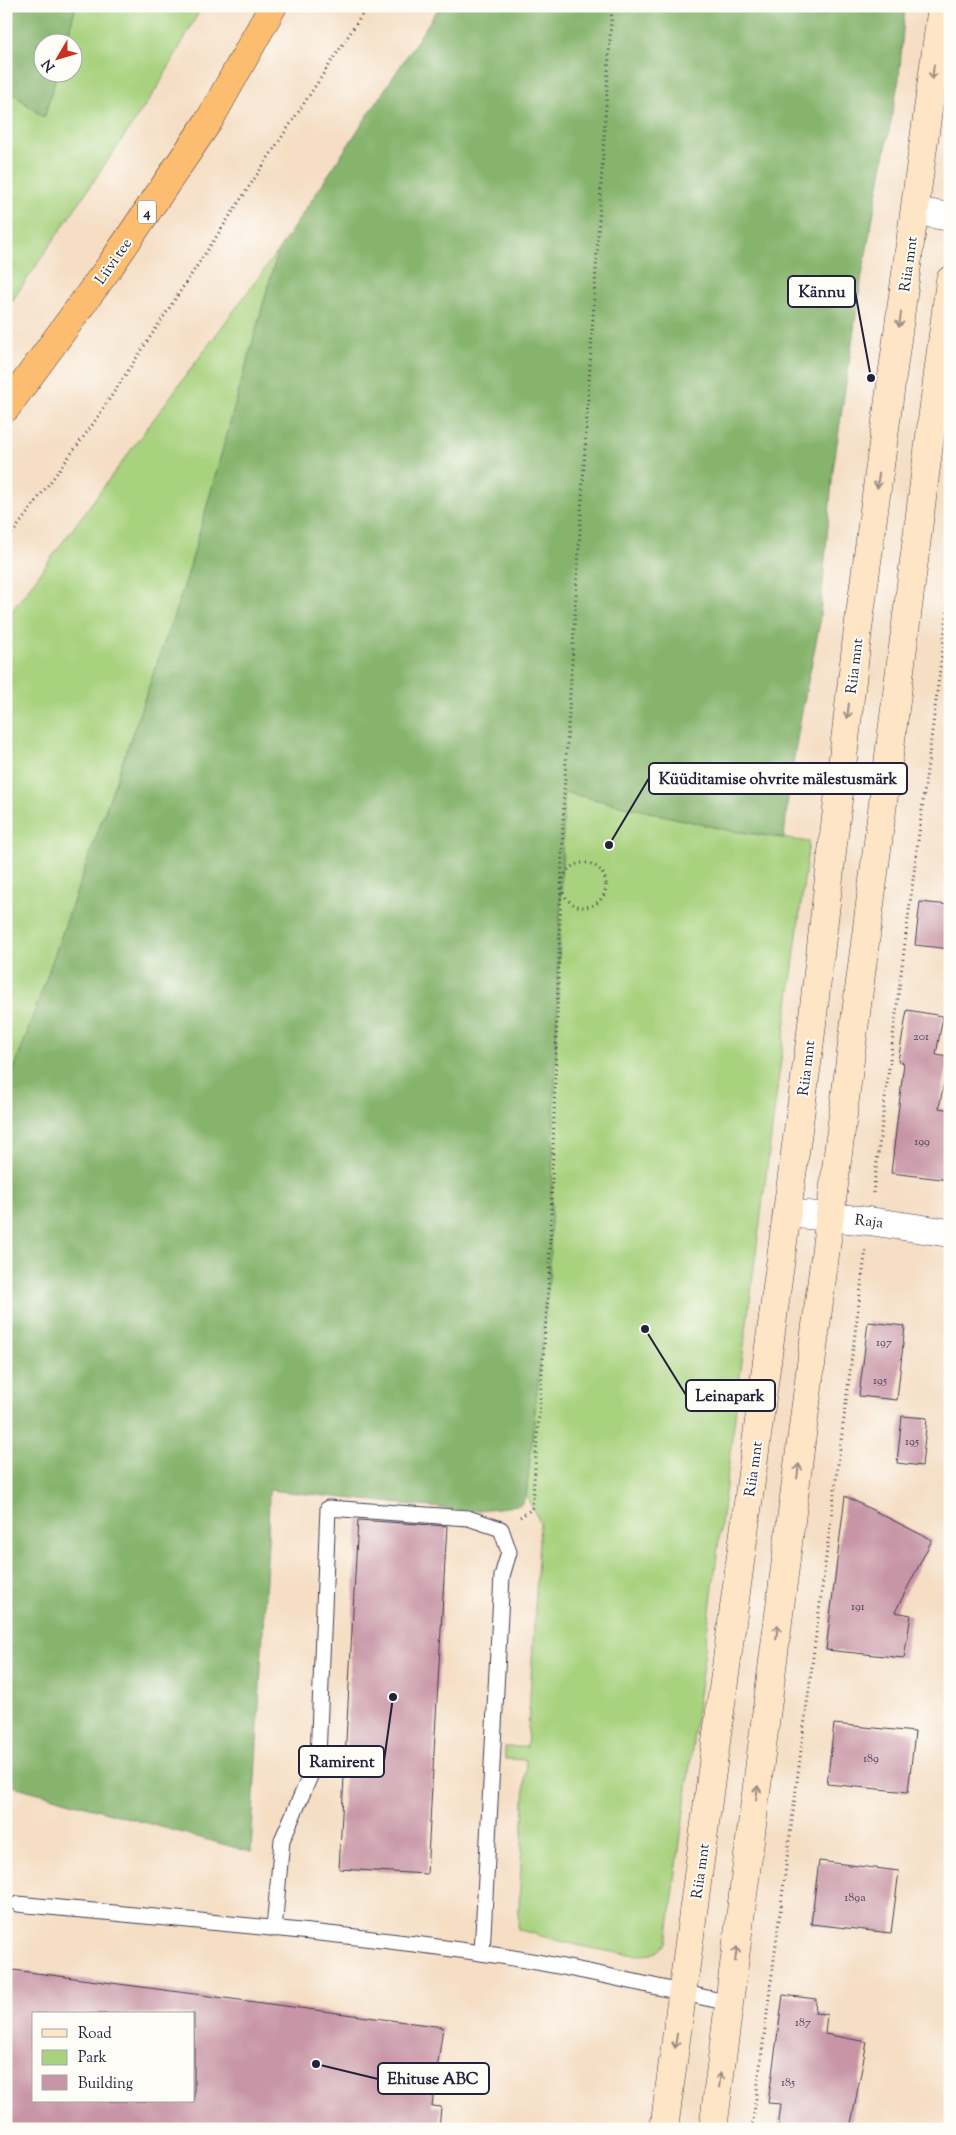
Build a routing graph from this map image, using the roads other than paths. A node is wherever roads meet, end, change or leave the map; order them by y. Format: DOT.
graph roads {
  1 [pos="273,6"];
  2 [pos="942,6"];
  3 [pos="915,212"];
  4 [pos="950,217"];
  5 [pos="950,280"];
  6 [pos="6,408"];
  7 [pos="787,1213"];
  8 [pos="830,1217"];
  9 [pos="950,1233"];
  10 [pos="18,1904"];
  11 [pos="274,1929"];
  12 [pos="482,1953"];
  13 [pos="683,1993"];
  14 [pos="730,2003"];
  15 [pos="664,2129"];
  16 [pos="714,2129"];
  1 -- 6 [label="highway, Liivi tee / 4"];
  2 -- 3 [label="main road, Riia mnt, one-way"];
  3 -- 4 [label="street"];
  3 -- 7 [label="main road, Riia mnt, one-way"];
  5 -- 8 [label="main road"];
  7 -- 8 [label="street, Raja"];
  7 -- 13 [label="main road, Riia mnt"];
  8 -- 9 [label="street, Raja"];
  14 -- 8 [label="main road, one-way"];
  10 -- 11 [label="lane"];
  11 -- 12 [label="lane"];
  11 -- 12 [label="lane"];
  12 -- 13 [label="lane"];
  13 -- 14 [label="lane"];
  13 -- 15 [label="main road, Riia mnt, one-way"];
  16 -- 14 [label="main road, one-way"];
}
